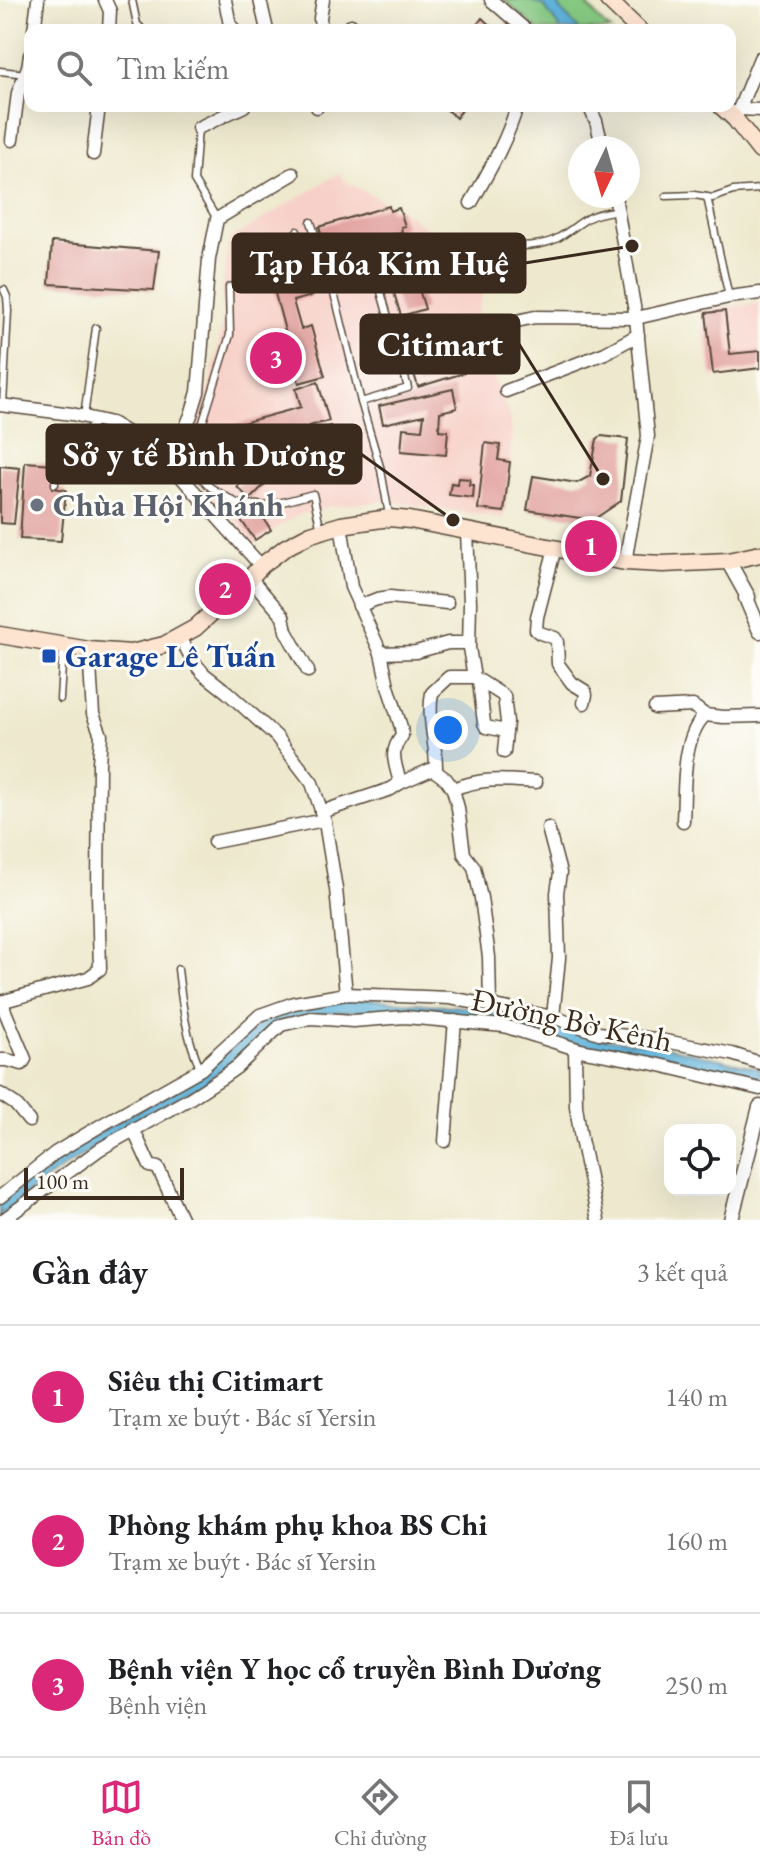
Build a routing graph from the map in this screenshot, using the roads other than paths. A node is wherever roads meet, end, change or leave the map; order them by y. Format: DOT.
graph roads {
  1 [pos="38,0"];
  2 [pos="105,0"];
  3 [pos="132,0"];
  4 [pos="225,0"];
  5 [pos="260,0"];
  6 [pos="323,0"];
  7 [pos="491,0"];
  8 [pos="608,0"];
  9 [pos="35,24"];
  10 [pos="109,24"];
  11 [pos="137,24"];
  12 [pos="230,24"];
  13 [pos="266,24"];
  14 [pos="320,24"];
  15 [pos="519,24"];
  16 [pos="633,24"];
  17 [pos="760,58"];
  18 [pos="0,71"];
  19 [pos="24,74"];
  20 [pos="24,79"];
  21 [pos="760,110"];
  22 [pos="98,112"];
  23 [pos="231,112"];
  24 [pos="515,112"];
  25 [pos="593,112"];
  26 [pos="734,112"];
  27 [pos="738,114"];
  28 [pos="198,128"];
  29 [pos="600,136"];
  30 [pos="12,140"];
  31 [pos="760,151"];
  32 [pos="93,154"];
  33 [pos="293,174"];
  34 [pos="760,189"];
  35 [pos="666,196"];
  36 [pos="707,197"];
  37 [pos="471,203"];
  38 [pos="618,210"];
  39 [pos="217,219"];
  40 [pos="311,222"];
  41 [pos="297,231"];
  42 [pos="501,247"];
  43 [pos="331,285"];
  44 [pos="4,290"];
  45 [pos="760,293"];
  46 [pos="729,297"];
  47 [pos="636,318"];
  48 [pos="517,321"];
  49 [pos="96,328"];
  50 [pos="638,335"];
  51 [pos="506,391"];
  52 [pos="361,402"];
  53 [pos="2,405"];
  54 [pos="91,418"];
  55 [pos="166,460"];
  56 [pos="55,484"];
  57 [pos="389,518"];
  58 [pos="341,525"];
  59 [pos="321,530"];
  60 [pos="467,531"];
  61 [pos="555,548"];
  62 [pos="760,554"];
  63 [pos="728,561"];
  64 [pos="625,562"];
  65 [pos="255,572"];
  66 [pos="447,603"];
  67 [pos="359,606"];
  68 [pos="760,631"];
  69 [pos="0,635"];
  70 [pos="180,637"];
  71 [pos="469,643"];
  72 [pos="63,645"];
  73 [pos="89,650"];
  74 [pos="381,653"];
  75 [pos="308,671"];
  76 [pos="477,679"];
  77 [pos="60,699"];
  78 [pos="584,703"];
  79 [pos="655,708"];
  80 [pos="705,715"];
  81 [pos="760,716"];
  82 [pos="506,731"];
  83 [pos="504,752"];
  84 [pos="436,771"];
  85 [pos="536,782"];
  86 [pos="400,783"];
  87 [pos="453,789"];
  88 [pos="323,816"];
  89 [pos="683,821"];
  90 [pos="548,828"];
  91 [pos="214,842"];
  92 [pos="178,969"];
  93 [pos="352,995"];
  94 [pos="2,996"];
  95 [pos="490,1005"];
  96 [pos="553,1017"];
  97 [pos="353,1018"];
  98 [pos="455,1021"];
  99 [pos="575,1049"];
  100 [pos="0,1060"];
  101 [pos="760,1063"];
  102 [pos="201,1069"];
  103 [pos="760,1089"];
  104 [pos="0,1094"];
  105 [pos="760,1107"];
  106 [pos="29,1121"];
  107 [pos="133,1129"];
  108 [pos="445,1141"];
  109 [pos="0,1197"];
  110 [pos="3,1220"];
  111 [pos="182,1220"];
  112 [pos="598,1220"];
  113 [pos="731,1220"];
  1 -- 9 [label="street"];
  2 -- 10 [label="street"];
  3 -- 11 [label="lane"];
  4 -- 12 [label="street"];
  5 -- 13 [label="street"];
  6 -- 14 [label="street"];
  7 -- 15 [label="street"];
  8 -- 16 [label="main road"];
  17 -- 27 [label="street"];
  18 -- 19 [label="lane"];
  20 -- 30 [label="street"];
  21 -- 27 [label="street"];
  22 -- 32 [label="street"];
  23 -- 28 [label="street"];
  24 -- 37 [label="street"];
  25 -- 29 [label="street"];
  26 -- 27 [label="main road"];
  27 -- 31 [label="main road"];
  28 -- 39 [label="lane"];
  33 -- 39 [label="street"];
  34 -- 36 [label="lane"];
  35 -- 36 [label="lane"];
  36 -- 46 [label="lane"];
  38 -- 42 [label="lane"];
  38 -- 47 [label="street"];
  39 -- 55 [label="street"];
  40 -- 43 [label="lane"];
  41 -- 59 [label="lane"];
  43 -- 52 [label="lane"];
  43 -- 52 [label="lane"];
  44 -- 53 [label="lane"];
  45 -- 46 [label="street"];
  46 -- 47 [label="street"];
  47 -- 48 [label="street"];
  47 -- 50 [label="street"];
  49 -- 54 [label="lane"];
  50 -- 51 [label="street"];
  50 -- 64 [label="street"];
  52 -- 57 [label="lane"];
  53 -- 54 [label="street"];
  54 -- 55 [label="street"];
  54 -- 56 [label="lane"];
  55 -- 65 [label="street"];
  57 -- 58 [label="main road"];
  57 -- 60 [label="main road"];
  58 -- 59 [label="main road"];
  58 -- 67 [label="street"];
  59 -- 65 [label="main road"];
  60 -- 61 [label="main road"];
  60 -- 71 [label="street"];
  61 -- 64 [label="main road"];
  61 -- 78 [label="street"];
  62 -- 63 [label="main road"];
  63 -- 64 [label="main road"];
  63 -- 68 [label="street"];
  65 -- 70 [label="main road"];
  65 -- 75 [label="street"];
  66 -- 67 [label="street"];
  67 -- 74 [label="street"];
  69 -- 72 [label="main road"];
  70 -- 73 [label="main road"];
  70 -- 88 [label="street"];
  71 -- 74 [label="street"];
  71 -- 76 [label="street"];
  72 -- 73 [label="main road"];
  72 -- 77 [label="lane"];
  73 -- 94 [label="street"];
  74 -- 86 [label="street"];
  76 -- 82 [label="street"];
  76 -- 82 [label="street"];
  76 -- 84 [label="street"];
  79 -- 80 [label="street"];
  80 -- 81 [label="street"];
  80 -- 89 [label="street"];
  82 -- 83 [label="street"];
  84 -- 86 [label="street"];
  84 -- 87 [label="street"];
  85 -- 87 [label="street"];
  86 -- 88 [label="street"];
  87 -- 95 [label="street"];
  88 -- 91 [label="street"];
  88 -- 93 [label="street"];
  90 -- 96 [label="street"];
  92 -- 102 [label="lane"];
  93 -- 95 [label="street"];
  93 -- 97 [label="street"];
  93 -- 102 [label="street"];
  94 -- 100 [label="street"];
  95 -- 96 [label="street"];
  96 -- 101 [label="street"];
  97 -- 98 [label="street, Đường Bờ Kênh"];
  97 -- 107 [label="street, Đường Bờ Kênh"];
  98 -- 99 [label="street, Đường Bờ Kênh"];
  98 -- 108 [label="street"];
  99 -- 103 [label="street, Đường Bờ Kênh"];
  99 -- 112 [label="street"];
  102 -- 109 [label="street"];
  104 -- 106 [label="street"];
  105 -- 113 [label="street"];
  107 -- 110 [label="street, Đường Bờ Kênh"];
  107 -- 111 [label="street"];
}
